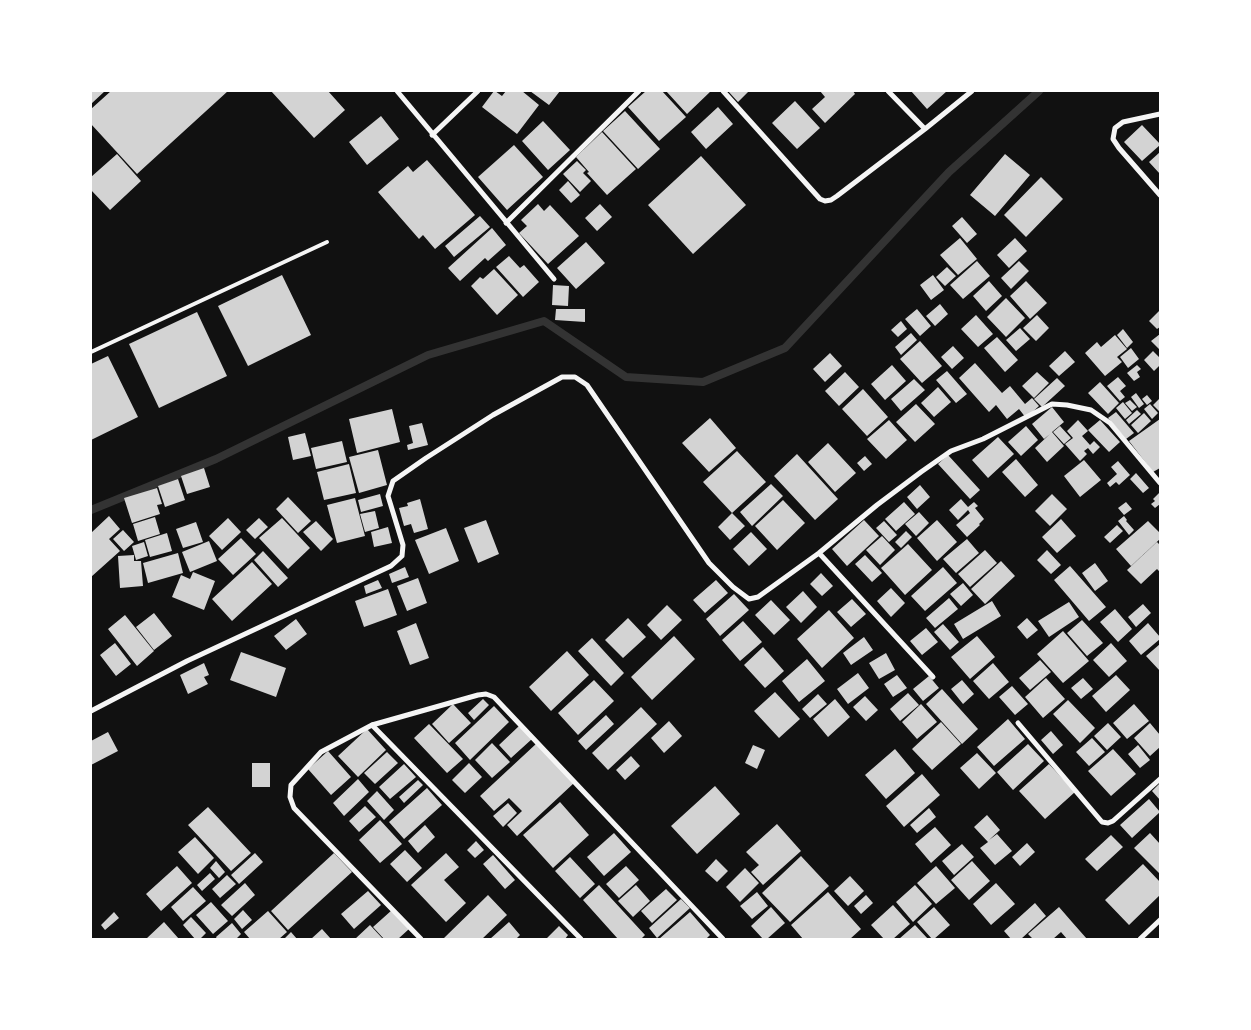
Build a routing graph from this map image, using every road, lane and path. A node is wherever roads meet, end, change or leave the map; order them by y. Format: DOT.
graph roads {
  1 [pos="397,91"];
  2 [pos="478,91"];
  3 [pos="639,91"];
  4 [pos="723,91"];
  5 [pos="888,91"];
  6 [pos="972,91"];
  7 [pos="1160,114"];
  8 [pos="926,129"];
  9 [pos="432,135"];
  10 [pos="1160,195"];
  11 [pos="506,223"];
  12 [pos="327,242"];
  13 [pos="554,279"];
  14 [pos="91,352"];
  15 [pos="1160,483"];
  16 [pos="819,553"];
  17 [pos="933,677"];
  18 [pos="91,712"];
  19 [pos="1018,723"];
  20 [pos="372,725"];
  21 [pos="1160,779"];
  22 [pos="1160,920"];
  23 [pos="420,939"];
  24 [pos="581,939"];
  25 [pos="724,939"];
  26 [pos="1140,939"];
  1 -- 9 [label="street"];
  2 -- 9 [label="street"];
  3 -- 11 [label="street"];
  4 -- 8 [label="street"];
  5 -- 8 [label="street"];
  6 -- 8 [label="street"];
  7 -- 10 [label="street"];
  9 -- 11 [label="street"];
  11 -- 13 [label="street"];
  12 -- 14 [label="lane"];
  15 -- 16 [label="street"];
  16 -- 17 [label="street"];
  16 -- 18 [label="street"];
  19 -- 21 [label="street"];
  20 -- 23 [label="street"];
  20 -- 24 [label="street"];
  20 -- 25 [label="street"];
  22 -- 26 [label="street"];
}
